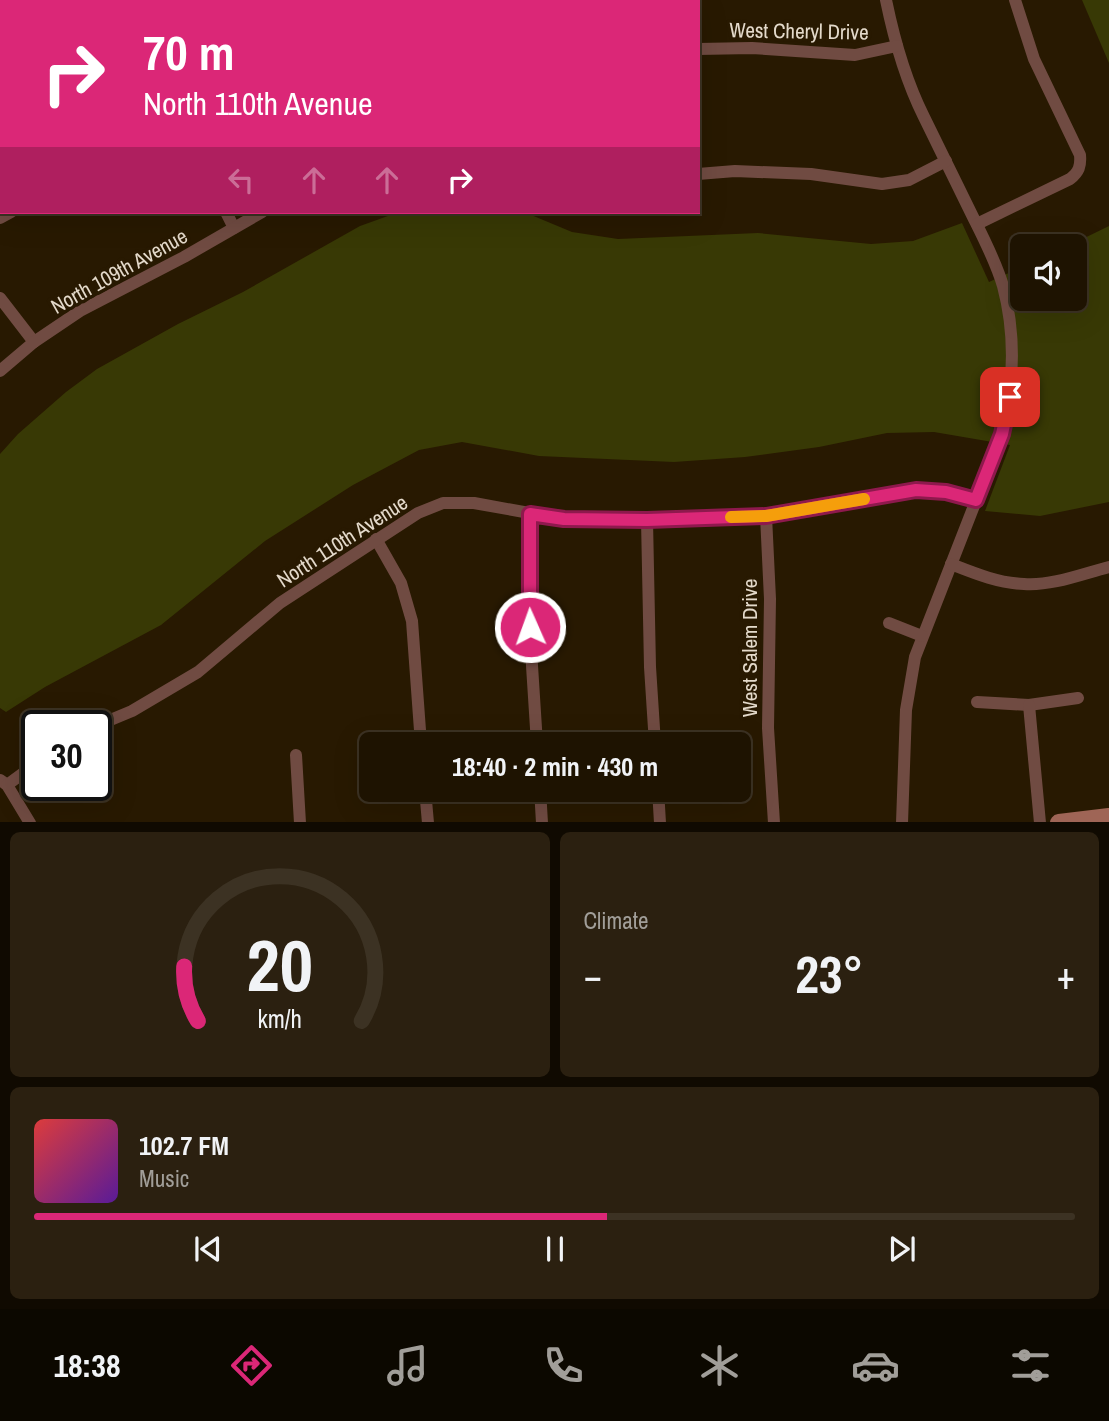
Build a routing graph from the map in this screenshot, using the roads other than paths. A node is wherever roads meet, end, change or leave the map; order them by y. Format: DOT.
graph roads {
  1 [pos="886,0"];
  2 [pos="1015,0"];
  3 [pos="897,46"];
  4 [pos="700,49"];
  5 [pos="946,162"];
  6 [pos="700,174"];
  7 [pos="227,214"];
  8 [pos="258,214"];
  9 [pos="977,224"];
  10 [pos="234,228"];
  11 [pos="0,298"];
  12 [pos="34,342"];
  13 [pos="0,371"];
  14 [pos="976,500"];
  15 [pos="530,514"];
  16 [pos="766,516"];
  17 [pos="647,520"];
  18 [pos="376,539"];
  19 [pos="950,564"];
  20 [pos="1109,567"];
  21 [pos="890,623"];
  22 [pos="922,636"];
  23 [pos="1078,698"];
  24 [pos="978,702"];
  25 [pos="1029,705"];
  26 [pos="112,719"];
  27 [pos="420,732"];
  28 [pos="536,732"];
  29 [pos="654,732"];
  30 [pos="296,755"];
  31 [pos="21,773"];
  32 [pos="4,783"];
  33 [pos="426,802"];
  34 [pos="541,802"];
  35 [pos="659,802"];
  36 [pos="1109,817"];
  37 [pos="30,822"];
  38 [pos="300,822"];
  39 [pos="428,822"];
  40 [pos="542,822"];
  41 [pos="660,822"];
  42 [pos="774,822"];
  43 [pos="902,822"];
  44 [pos="1040,822"];
  45 [pos="1059,822"];
  1 -- 3 [label="street"];
  2 -- 9 [label="street"];
  3 -- 4 [label="street, West Cheryl Drive"];
  3 -- 5 [label="street"];
  5 -- 6 [label="street"];
  5 -- 9 [label="street"];
  7 -- 10 [label="street"];
  8 -- 10 [label="street, North 109th Avenue"];
  9 -- 14 [label="street"];
  10 -- 12 [label="street, North 109th Avenue"];
  11 -- 12 [label="street"];
  12 -- 13 [label="street, North 109th Avenue"];
  14 -- 16 [label="street, North 110th Avenue"];
  14 -- 19 [label="street"];
  15 -- 17 [label="street, North 110th Avenue"];
  15 -- 18 [label="street, North 110th Avenue"];
  15 -- 28 [label="street"];
  16 -- 17 [label="street, North 110th Avenue"];
  16 -- 42 [label="street, West Salem Drive"];
  17 -- 29 [label="street"];
  18 -- 26 [label="street, North 110th Avenue"];
  18 -- 27 [label="street"];
  19 -- 20 [label="street"];
  19 -- 22 [label="street"];
  21 -- 22 [label="street"];
  22 -- 43 [label="street"];
  23 -- 25 [label="street"];
  24 -- 25 [label="street"];
  25 -- 44 [label="street"];
  30 -- 38 [label="street"];
  31 -- 32 [label="street"];
  32 -- 37 [label="street"];
  33 -- 39 [label="street"];
  34 -- 40 [label="street"];
  35 -- 41 [label="street"];
  36 -- 45 [label="street"];
}
